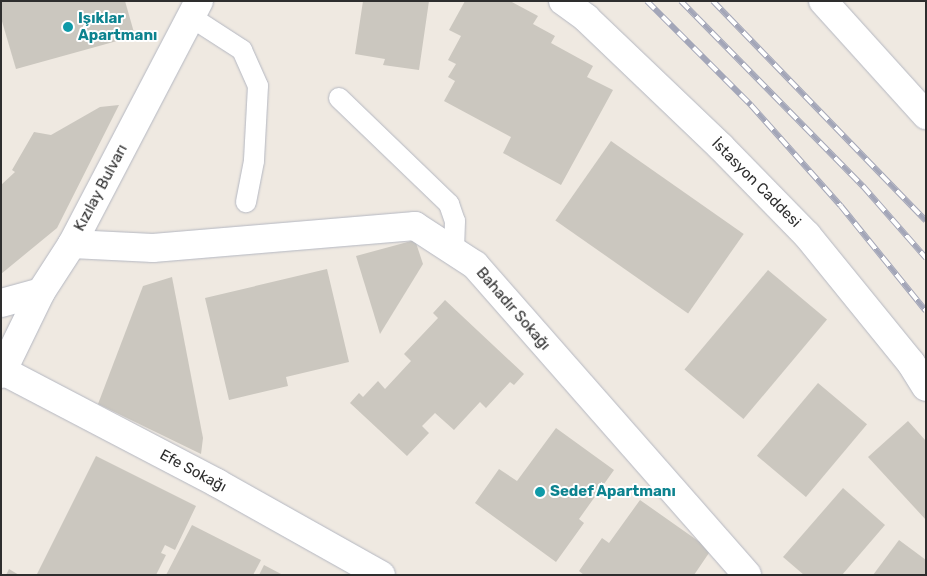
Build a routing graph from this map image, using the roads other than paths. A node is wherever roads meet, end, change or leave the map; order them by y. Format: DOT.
graph roads {
  1 [pos="563,1"];
  2 [pos="823,1"];
  3 [pos="195,9"];
  4 [pos="339,98"];
  5 [pos="926,115"];
  6 [pos="246,202"];
  7 [pos="72,244"];
  8 [pos="454,252"];
  9 [pos="41,292"];
  10 [pos="1,304"];
  11 [pos="2,373"];
  12 [pos="926,387"];
  13 [pos="732,568"];
  14 [pos="381,575"];
  1 -- 12 [label="street, İstasyon Caddesi"];
  2 -- 5 [label="street"];
  3 -- 6 [label="lane"];
  3 -- 7 [label="street, Kızılay Bulvarı"];
  4 -- 8 [label="lane"];
  7 -- 8 [label="street, Bahadır Sokağı"];
  7 -- 9 [label="street, Kızılay Bulvarı"];
  8 -- 13 [label="street, Bahadır Sokağı"];
  9 -- 10 [label="street"];
  9 -- 11 [label="street, Kızılay Bulvarı"];
  11 -- 14 [label="street, Efe Sokağı"];
}
